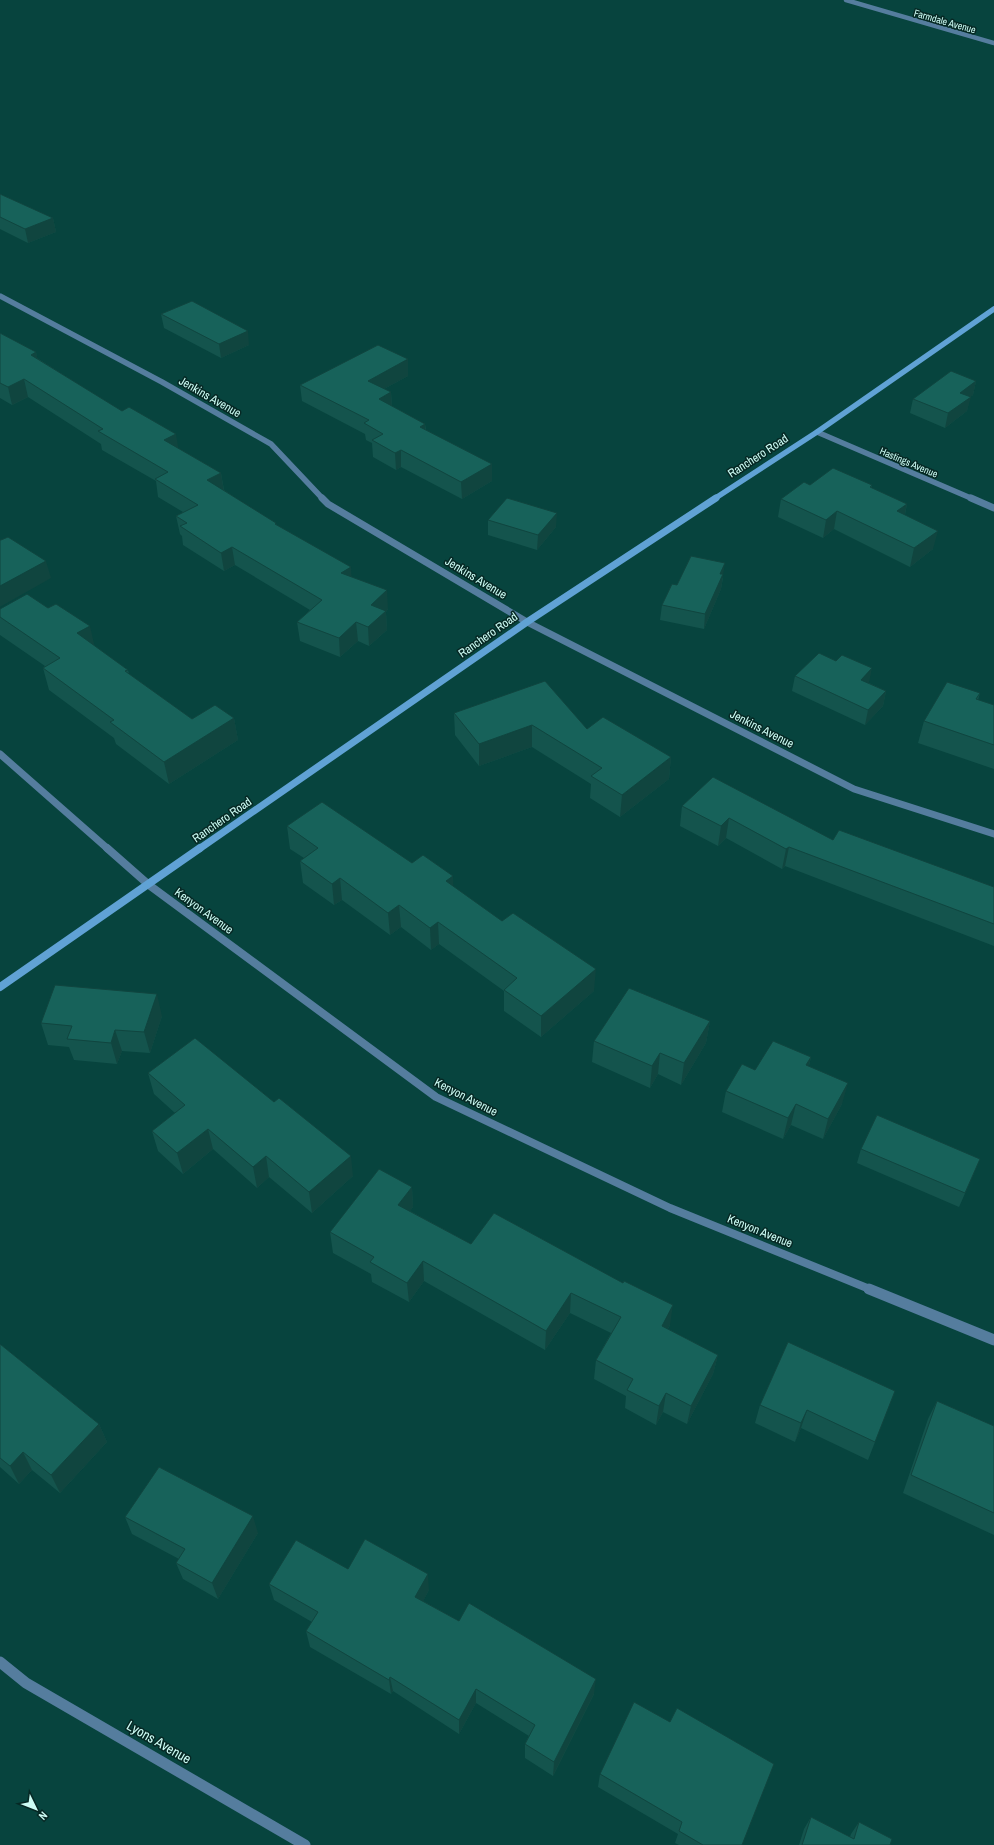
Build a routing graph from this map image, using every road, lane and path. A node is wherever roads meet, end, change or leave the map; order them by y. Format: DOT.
graph roads {
  1 [pos="846,0"];
  2 [pos="994,43"];
  3 [pos="0,296"];
  4 [pos="994,309"];
  5 [pos="817,432"];
  6 [pos="994,508"];
  7 [pos="527,622"];
  8 [pos="0,754"];
  9 [pos="994,834"];
  10 [pos="149,885"];
  11 [pos="0,987"];
  12 [pos="994,1340"];
  13 [pos="0,1662"];
  14 [pos="305,1845"];
  1 -- 2 [label="street, Farmdale Avenue"];
  3 -- 7 [label="street, Jenkins Avenue"];
  4 -- 5 [label="main road, Ranchero Road"];
  5 -- 6 [label="street, Hastings Avenue"];
  5 -- 7 [label="main road, Ranchero Road"];
  7 -- 9 [label="street, Jenkins Avenue"];
  7 -- 10 [label="main road, Ranchero Road"];
  8 -- 10 [label="street, Kenyon Avenue"];
  10 -- 11 [label="main road, Ranchero Road"];
  10 -- 12 [label="street, Kenyon Avenue"];
  13 -- 14 [label="street, Lyons Avenue"];
}
